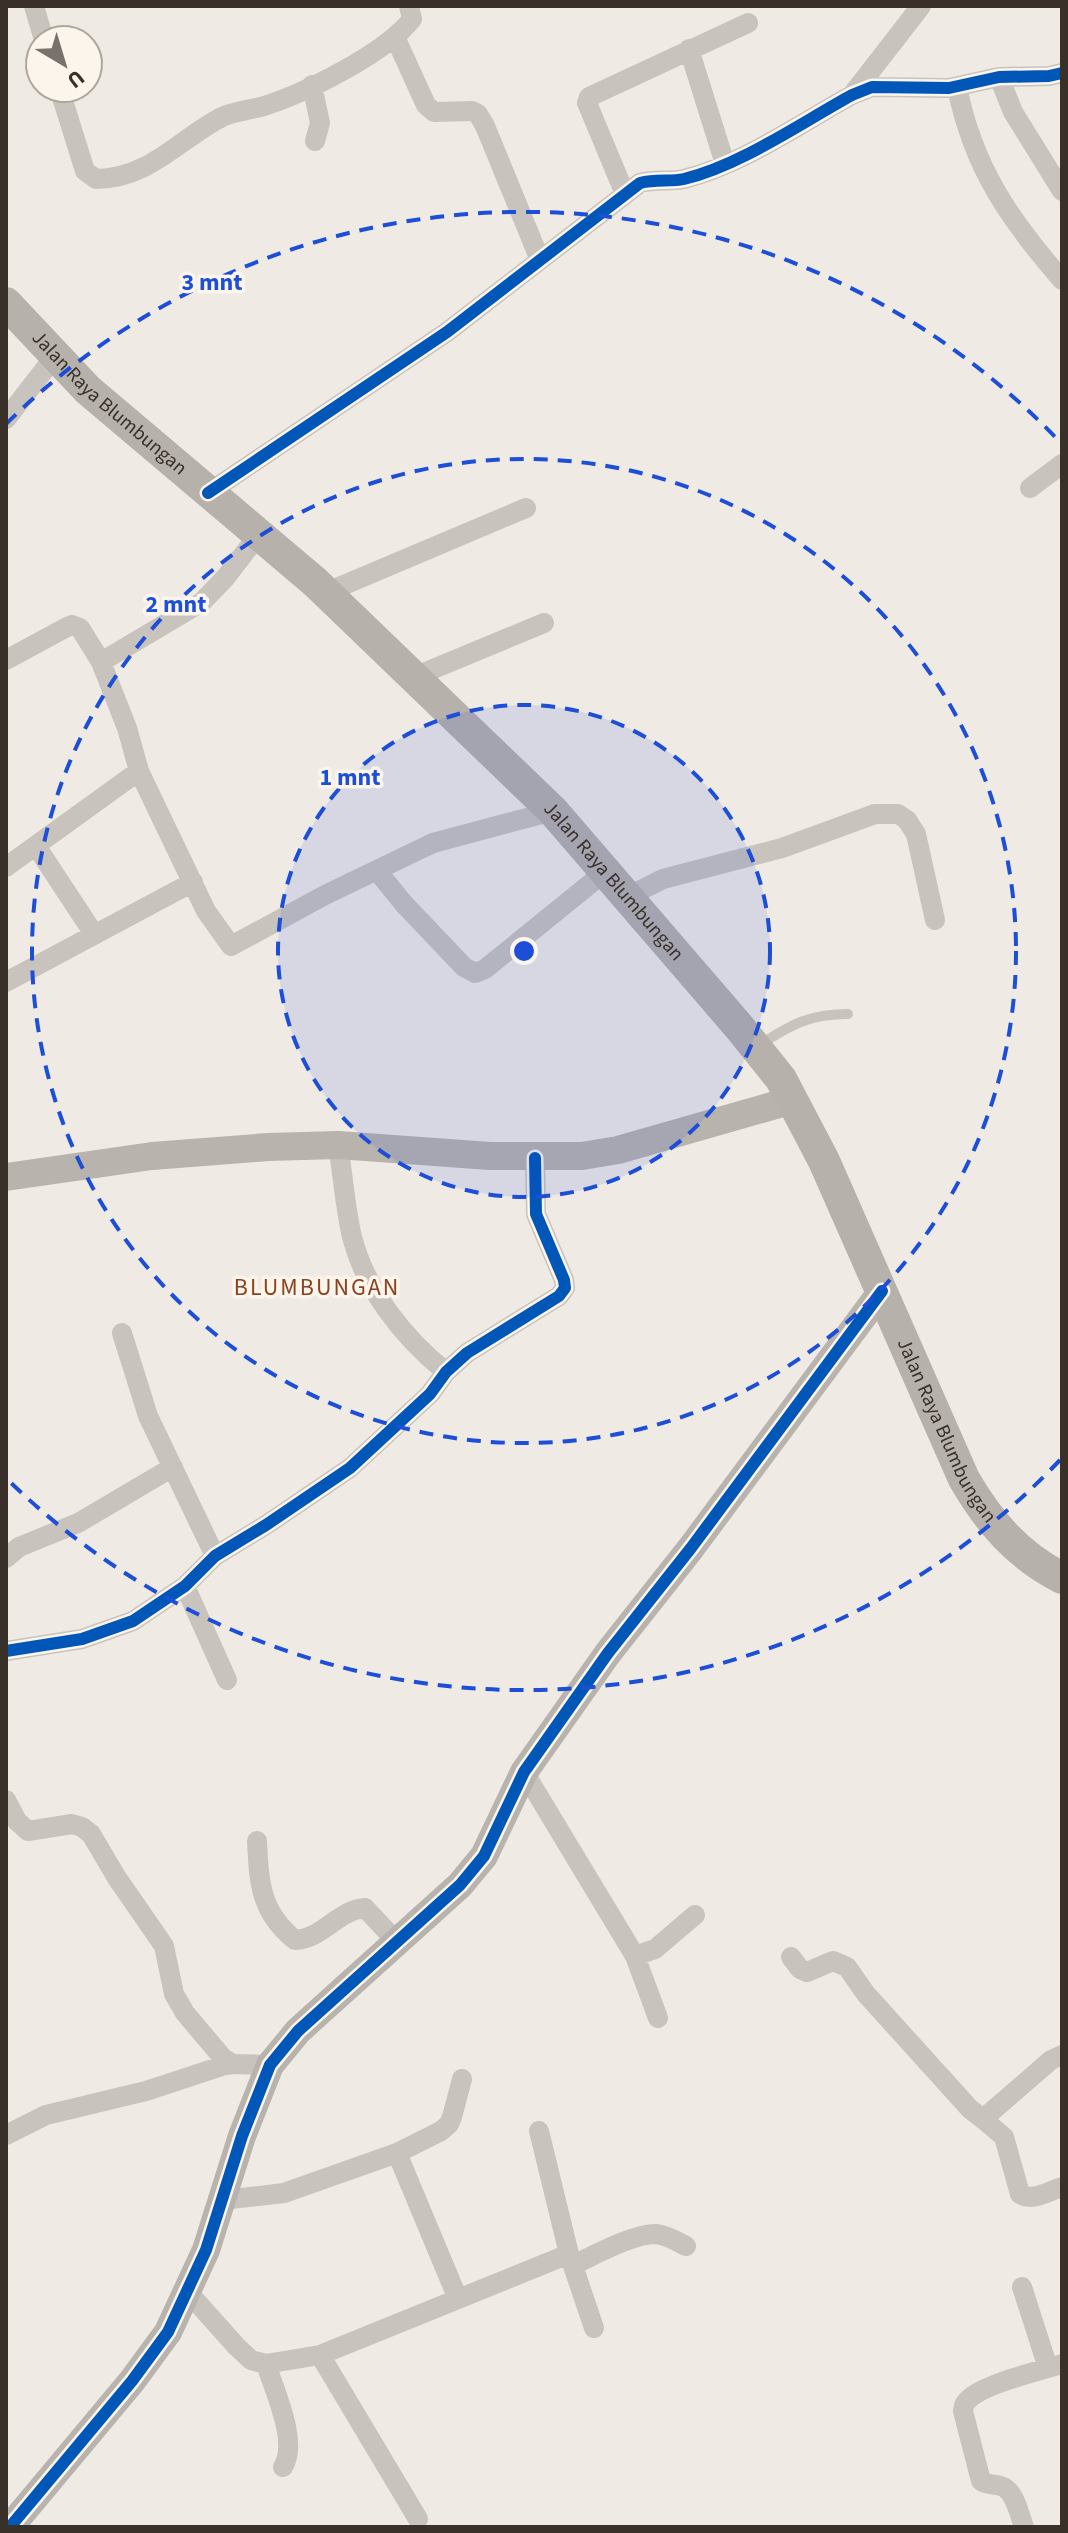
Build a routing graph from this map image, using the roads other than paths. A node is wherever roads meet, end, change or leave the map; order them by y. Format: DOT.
graph roads {
  1 [pos="409,6"];
  2 [pos="921,6"];
  3 [pos="748,23"];
  4 [pos="395,37"];
  5 [pos="689,49"];
  6 [pos="1062,73"];
  7 [pos="999,77"];
  8 [pos="312,85"];
  9 [pos="953,87"];
  10 [pos="862,91"];
  11 [pos="64,104"];
  12 [pos="315,141"];
  13 [pos="725,164"];
  14 [pos="1062,191"];
  15 [pos="625,194"];
  16 [pos="540,260"];
  17 [pos="1062,280"];
  18 [pos="6,303"];
  19 [pos="55,356"];
  20 [pos="6,419"];
  21 [pos="1062,464"];
  22 [pos="1030,488"];
  23 [pos="208,493"];
  24 [pos="526,508"];
  25 [pos="259,534"];
  26 [pos="325,593"];
  27 [pos="544,623"];
  28 [pos="6,660"];
  29 [pos="101,662"];
  30 [pos="414,677"];
  31 [pos="139,771"];
  32 [pos="553,811"];
  33 [pos="36,846"];
  34 [pos="6,867"];
  35 [pos="606,871"];
  36 [pos="378,872"];
  37 [pos="193,882"];
  38 [pos="627,897"];
  39 [pos="935,920"];
  40 [pos="94,934"];
  41 [pos="6,982"];
  42 [pos="848,1014"];
  43 [pos="756,1048"];
  44 [pos="793,1100"];
  45 [pos="338,1145"];
  46 [pos="535,1158"];
  47 [pos="7,1176"];
  48 [pos="882,1291"];
  49 [pos="122,1333"];
  50 [pos="446,1372"];
  51 [pos="173,1467"];
  52 [pos="215,1556"];
  53 [pos="6,1558"];
  54 [pos="1062,1578"];
  55 [pos="185,1586"];
  56 [pos="6,1651"];
  57 [pos="227,1680"];
  58 [pos="524,1772"];
  59 [pos="6,1800"];
  60 [pos="257,1841"];
  61 [pos="695,1915"];
  62 [pos="397,1942"];
  63 [pos="635,1956"];
  64 [pos="791,1957"];
  65 [pos="658,2018"];
  66 [pos="1062,2055"];
  67 [pos="233,2064"];
  68 [pos="270,2065"];
  69 [pos="462,2079"];
  70 [pos="983,2119"];
  71 [pos="539,2131"];
  72 [pos="6,2135"];
  73 [pos="397,2153"];
  74 [pos="1062,2187"];
  75 [pos="223,2200"];
  76 [pos="686,2246"];
  77 [pos="571,2259"];
  78 [pos="1022,2287"];
  79 [pos="187,2291"];
  80 [pos="458,2299"];
  81 [pos="594,2328"];
  82 [pos="320,2355"];
  83 [pos="266,2364"];
  84 [pos="1055,2366"];
  85 [pos="283,2467"];
  86 [pos="418,2519"];
  87 [pos="12,2526"];
  88 [pos="1024,2527"];
  1 -- 4 [label="street"];
  2 -- 10 [label="street"];
  3 -- 5 [label="street"];
  4 -- 8 [label="street"];
  4 -- 16 [label="street"];
  5 -- 13 [label="street"];
  5 -- 15 [label="street"];
  6 -- 7 [label="street"];
  7 -- 9 [label="street"];
  7 -- 14 [label="street"];
  8 -- 11 [label="street"];
  8 -- 12 [label="street"];
  9 -- 10 [label="street"];
  9 -- 17 [label="street"];
  10 -- 13 [label="street"];
  13 -- 15 [label="street"];
  15 -- 16 [label="street"];
  16 -- 23 [label="street"];
  18 -- 19 [label="main road, Jalan Raya Blumbungan"];
  19 -- 20 [label="street"];
  19 -- 23 [label="main road, Jalan Raya Blumbungan"];
  21 -- 22 [label="street"];
  23 -- 25 [label="main road, Jalan Raya Blumbungan"];
  24 -- 26 [label="street"];
  25 -- 26 [label="main road, Jalan Raya Blumbungan"];
  25 -- 29 [label="street"];
  26 -- 30 [label="main road, Jalan Raya Blumbungan"];
  27 -- 30 [label="street"];
  28 -- 29 [label="street"];
  29 -- 31 [label="street"];
  30 -- 32 [label="main road, Jalan Raya Blumbungan"];
  31 -- 33 [label="street"];
  31 -- 37 [label="street"];
  32 -- 35 [label="main road, Jalan Raya Blumbungan"];
  32 -- 36 [label="street"];
  33 -- 34 [label="street"];
  33 -- 40 [label="street"];
  35 -- 36 [label="street"];
  35 -- 38 [label="main road, Jalan Raya Blumbungan"];
  36 -- 37 [label="street"];
  37 -- 40 [label="street"];
  38 -- 39 [label="street"];
  38 -- 43 [label="main road, Jalan Raya Blumbungan"];
  40 -- 41 [label="street"];
  42 -- 43 [label="lane"];
  43 -- 44 [label="main road, Jalan Raya Blumbungan"];
  44 -- 46 [label="street"];
  44 -- 48 [label="main road, Jalan Raya Blumbungan"];
  45 -- 46 [label="street"];
  45 -- 47 [label="street"];
  45 -- 50 [label="street"];
  46 -- 50 [label="street"];
  48 -- 54 [label="main road, Jalan Raya Blumbungan"];
  48 -- 58 [label="street"];
  49 -- 51 [label="street"];
  50 -- 52 [label="street"];
  51 -- 52 [label="street"];
  51 -- 53 [label="street"];
  52 -- 55 [label="street"];
  55 -- 56 [label="street"];
  55 -- 57 [label="street"];
  58 -- 62 [label="street"];
  58 -- 63 [label="street"];
  59 -- 67 [label="street"];
  60 -- 62 [label="street"];
  61 -- 63 [label="street"];
  62 -- 68 [label="street"];
  63 -- 65 [label="street"];
  64 -- 70 [label="street"];
  66 -- 70 [label="street"];
  67 -- 68 [label="street"];
  67 -- 72 [label="street"];
  68 -- 75 [label="street"];
  69 -- 73 [label="street"];
  70 -- 74 [label="street"];
  71 -- 77 [label="street"];
  73 -- 75 [label="street"];
  73 -- 80 [label="street"];
  75 -- 79 [label="street"];
  76 -- 77 [label="street"];
  77 -- 80 [label="street"];
  77 -- 81 [label="street"];
  78 -- 84 [label="street"];
  79 -- 83 [label="street"];
  79 -- 87 [label="street"];
  80 -- 82 [label="street"];
  82 -- 83 [label="street"];
  82 -- 86 [label="street"];
  83 -- 85 [label="street"];
  84 -- 88 [label="street"];
}
